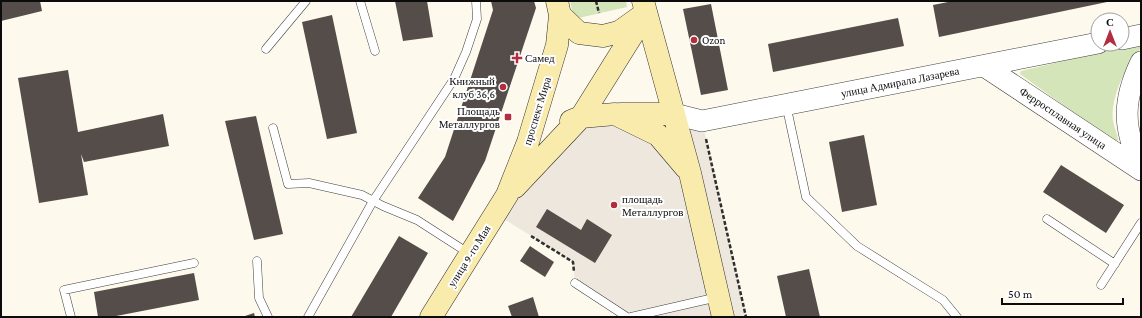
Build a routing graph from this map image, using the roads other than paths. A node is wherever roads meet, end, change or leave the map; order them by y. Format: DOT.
graph roads {
  1 [pos="306,1"];
  2 [pos="360,1"];
  3 [pos="476,1"];
  4 [pos="645,7"];
  5 [pos="558,8"];
  6 [pos="1141,35"];
  7 [pos="1130,37"];
  8 [pos="1090,45"];
  9 [pos="266,49"];
  10 [pos="375,51"];
  11 [pos="1141,62"];
  12 [pos="984,66"];
  13 [pos="786,104"];
  14 [pos="615,114"];
  15 [pos="674,114"];
  16 [pos="581,117"];
  17 [pos="273,128"];
  18 [pos="528,142"];
  19 [pos="1141,165"];
  20 [pos="1141,170"];
  21 [pos="690,173"];
  22 [pos="507,195"];
  23 [pos="373,200"];
  24 [pos="1048,219"];
  25 [pos="1141,223"];
  26 [pos="470,255"];
  27 [pos="257,261"];
  28 [pos="194,263"];
  29 [pos="1115,264"];
  30 [pos="575,283"];
  31 [pos="1101,285"];
  32 [pos="721,307"];
  33 [pos="71,317"];
  34 [pos="268,317"];
  35 [pos="308,317"];
  36 [pos="431,317"];
  37 [pos="628,317"];
  38 [pos="631,317"];
  39 [pos="957,317"];
  1 -- 9 [label="lane"];
  2 -- 10 [label="lane"];
  3 -- 23 [label="lane"];
  4 -- 5 [label="main road"];
  4 -- 15 [label="main road"];
  4 -- 16 [label="main road"];
  5 -- 18 [label="main road, проспект Мира"];
  6 -- 7 [label="street"];
  8 -- 12 [label="street, улица Адмирала Лазарева"];
  11 -- 19 [label="street"];
  12 -- 13 [label="street, улица Адмирала Лазарева"];
  12 -- 20 [label="street, Ферросплавная улица"];
  13 -- 15 [label="street, улица Адмирала Лазарева"];
  13 -- 39 [label="lane"];
  14 -- 15 [label="main road"];
  14 -- 16 [label="main road"];
  14 -- 21 [label="main road"];
  15 -- 21 [label="main road"];
  16 -- 18 [label="main road"];
  16 -- 22 [label="main road"];
  17 -- 23 [label="lane"];
  18 -- 22 [label="main road, проспект Мира"];
  21 -- 32 [label="main road"];
  22 -- 26 [label="main road, улица 9-го Мая"];
  23 -- 26 [label="lane"];
  23 -- 35 [label="lane"];
  24 -- 29 [label="lane"];
  25 -- 29 [label="lane"];
  26 -- 36 [label="main road, улица 9-го Мая"];
  27 -- 34 [label="lane"];
  28 -- 33 [label="lane"];
  29 -- 31 [label="lane"];
  30 -- 37 [label="lane"];
  32 -- 38 [label="lane"];
}
